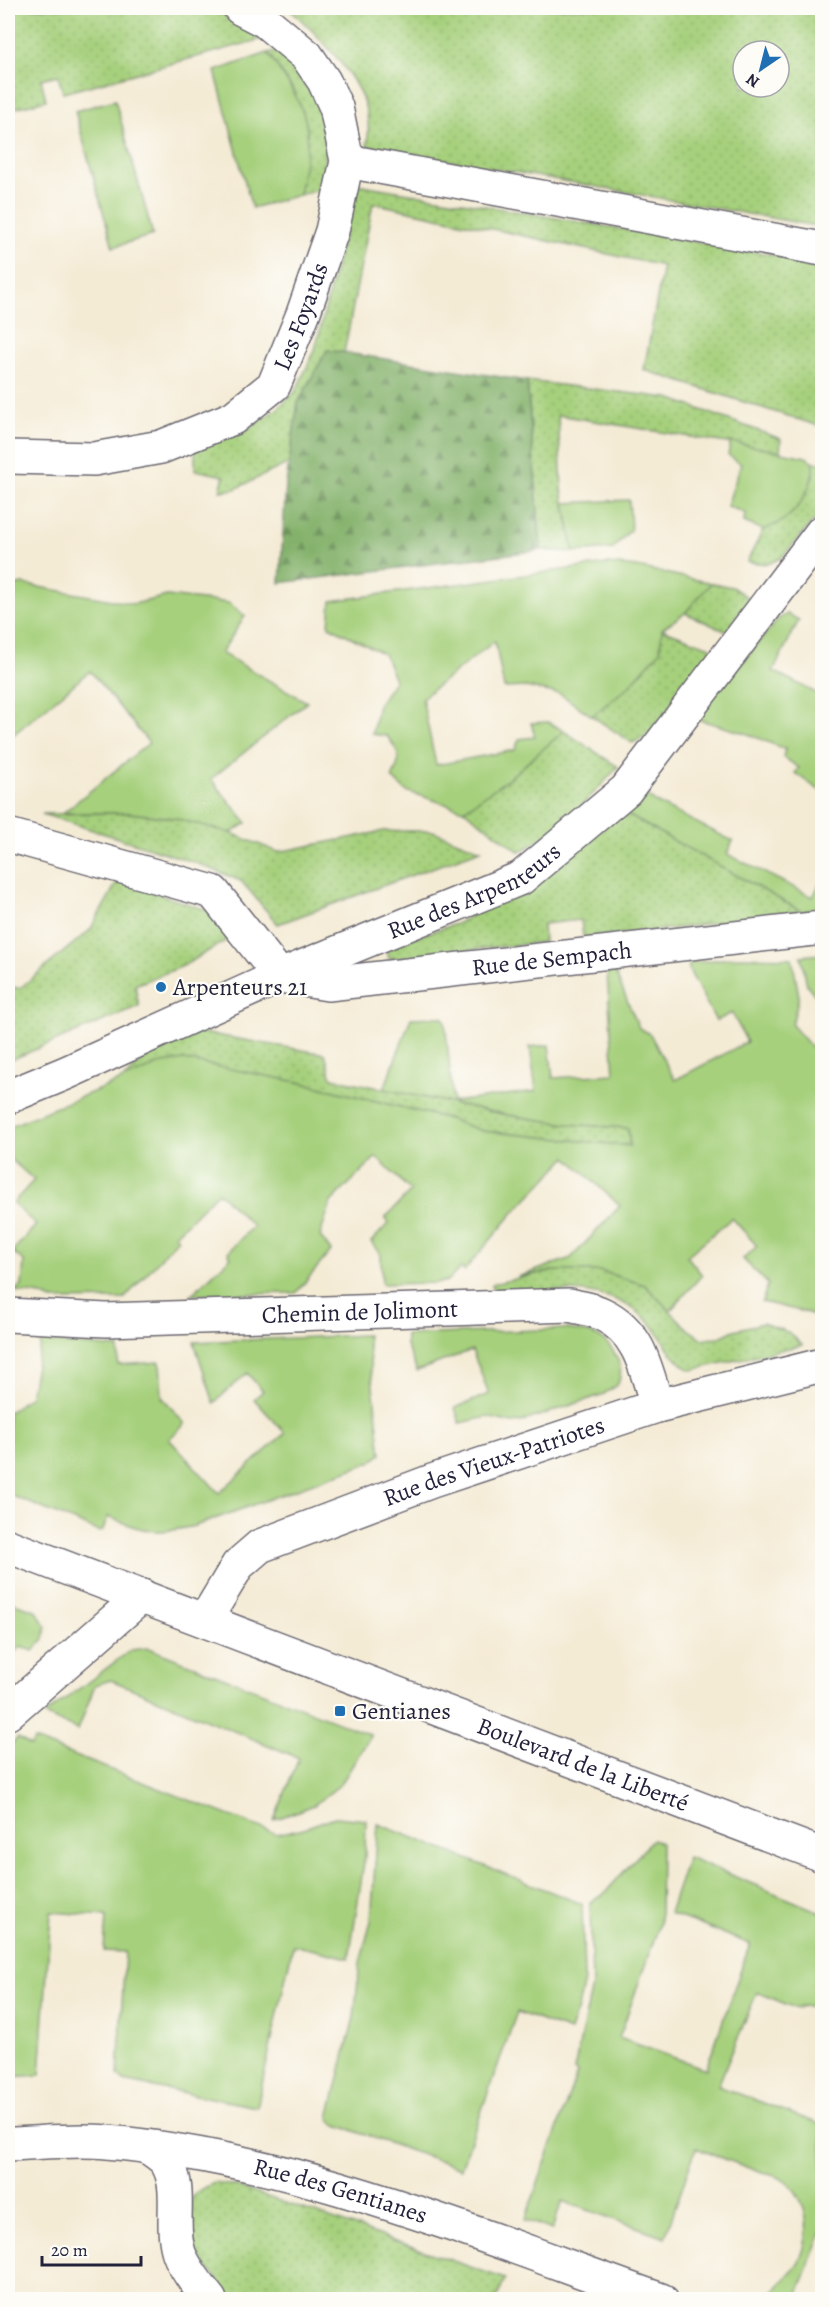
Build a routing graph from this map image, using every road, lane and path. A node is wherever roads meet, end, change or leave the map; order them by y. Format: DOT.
graph roads {
  1 [pos="240,8"];
  2 [pos="347,161"];
  3 [pos="822,249"];
  4 [pos="8,457"];
  5 [pos="822,532"];
  6 [pos="8,835"];
  7 [pos="822,928"];
  8 [pos="280,976"];
  9 [pos="8,1097"];
  10 [pos="8,1315"];
  11 [pos="822,1365"];
  12 [pos="657,1406"];
  13 [pos="8,1546"];
  14 [pos="142,1596"];
  15 [pos="205,1620"];
  16 [pos="8,1713"];
  17 [pos="822,1855"];
  18 [pos="8,2144"];
  19 [pos="149,2148"];
  20 [pos="210,2300"];
  21 [pos="661,2300"];
  1 -- 2 [label="street, Les Foyards"];
  2 -- 3 [label="street"];
  2 -- 4 [label="street, Les Foyards"];
  5 -- 8 [label="street, Rue des Arpenteurs"];
  6 -- 8 [label="street"];
  7 -- 8 [label="street, Rue de Sempach"];
  8 -- 9 [label="street, Rue des Arpenteurs"];
  10 -- 12 [label="street, Chemin de Jolimont"];
  11 -- 12 [label="street, Rue des Vieux-Patriotes"];
  12 -- 15 [label="street, Rue des Vieux-Patriotes"];
  13 -- 14 [label="street, Boulevard de la Liberté"];
  14 -- 15 [label="street, Boulevard de la Liberté"];
  14 -- 16 [label="street"];
  15 -- 17 [label="street, Boulevard de la Liberté"];
  18 -- 19 [label="street, Rue des Gentianes"];
  19 -- 20 [label="street"];
  19 -- 21 [label="street, Rue des Gentianes"];
}
